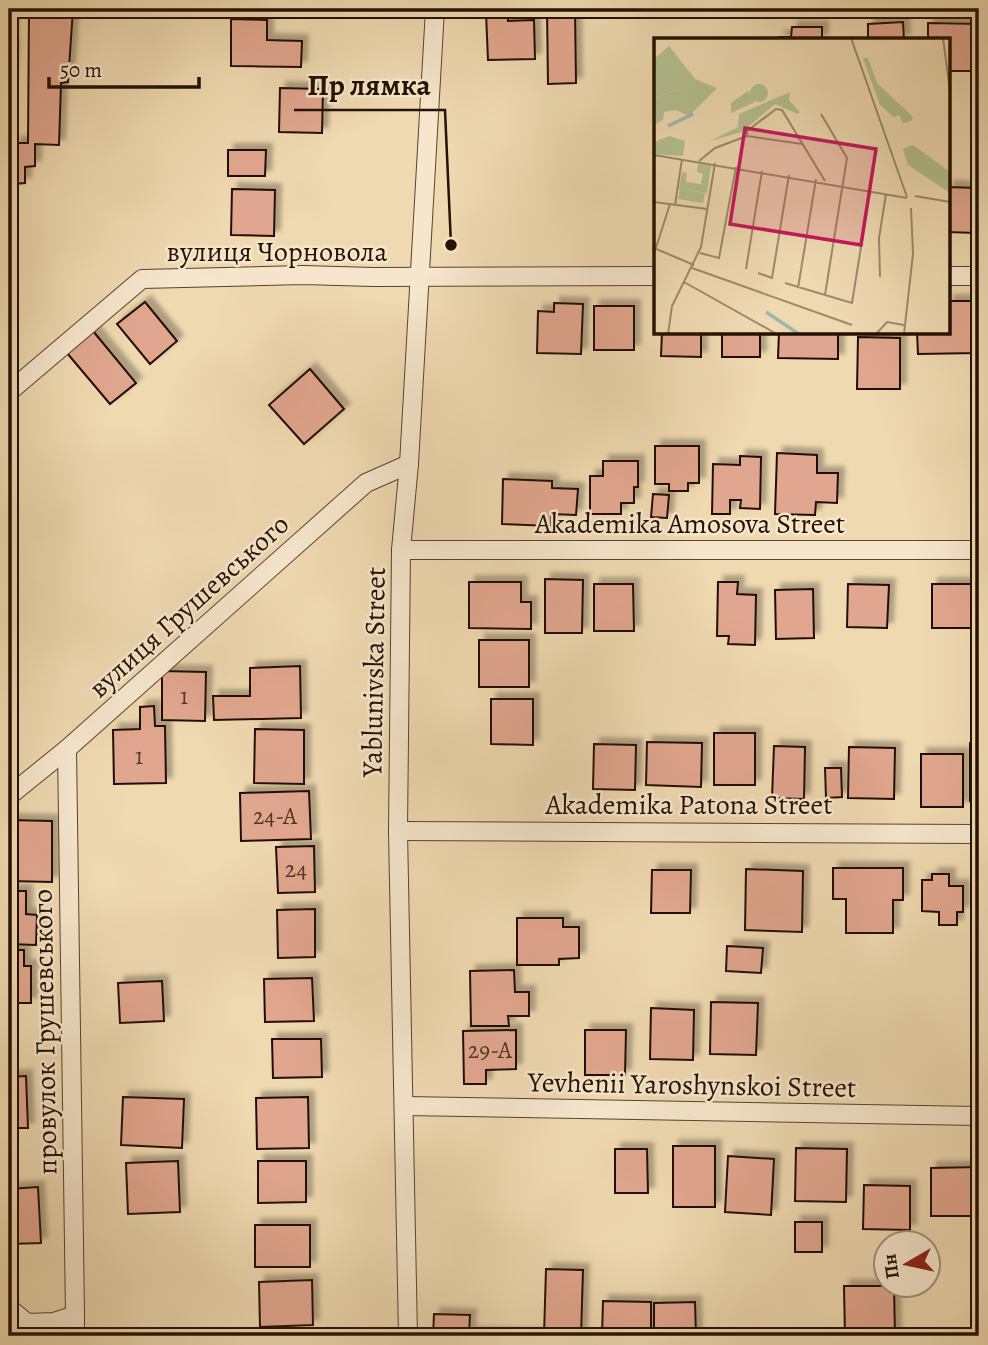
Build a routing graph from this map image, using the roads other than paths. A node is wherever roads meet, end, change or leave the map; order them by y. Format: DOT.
graph roads {
  1 [pos="435,9"];
  2 [pos="654,276"];
  3 [pos="950,276"];
  4 [pos="979,276"];
  5 [pos="419,277"];
  6 [pos="9,392"];
  7 [pos="409,464"];
  8 [pos="401,550"];
  9 [pos="979,550"];
  10 [pos="67,749"];
  11 [pos="9,796"];
  12 [pos="398,831"];
  13 [pos="979,834"];
  14 [pos="405,1106"];
  15 [pos="979,1116"];
  16 [pos="9,1308"];
  17 [pos="75,1315"];
  18 [pos="75,1336"];
  19 [pos="408,1336"];
  1 -- 5 [label="street, Yablunivska Street"];
  2 -- 5 [label="street, вулиця Чорновола"];
  3 -- 4 [label="street"];
  5 -- 6 [label="street, вулиця Чорновола"];
  5 -- 7 [label="street, Yablunivska Street"];
  7 -- 8 [label="street, Yablunivska Street"];
  7 -- 10 [label="street, вулиця Грушевського"];
  8 -- 9 [label="street, Akademika Amosova Street"];
  8 -- 12 [label="street, Yablunivska Street"];
  10 -- 11 [label="street, вулиця Грушевського"];
  10 -- 17 [label="street, провулок Грушевського"];
  12 -- 13 [label="street, Akademika Patona Street"];
  12 -- 14 [label="street, Yablunivska Street"];
  14 -- 15 [label="street, Yevhenii Yaroshynskoi Street"];
  14 -- 19 [label="street, Yablunivska Street"];
  16 -- 17 [label="street"];
  17 -- 18 [label="street, провулок Грушевського"];
}
